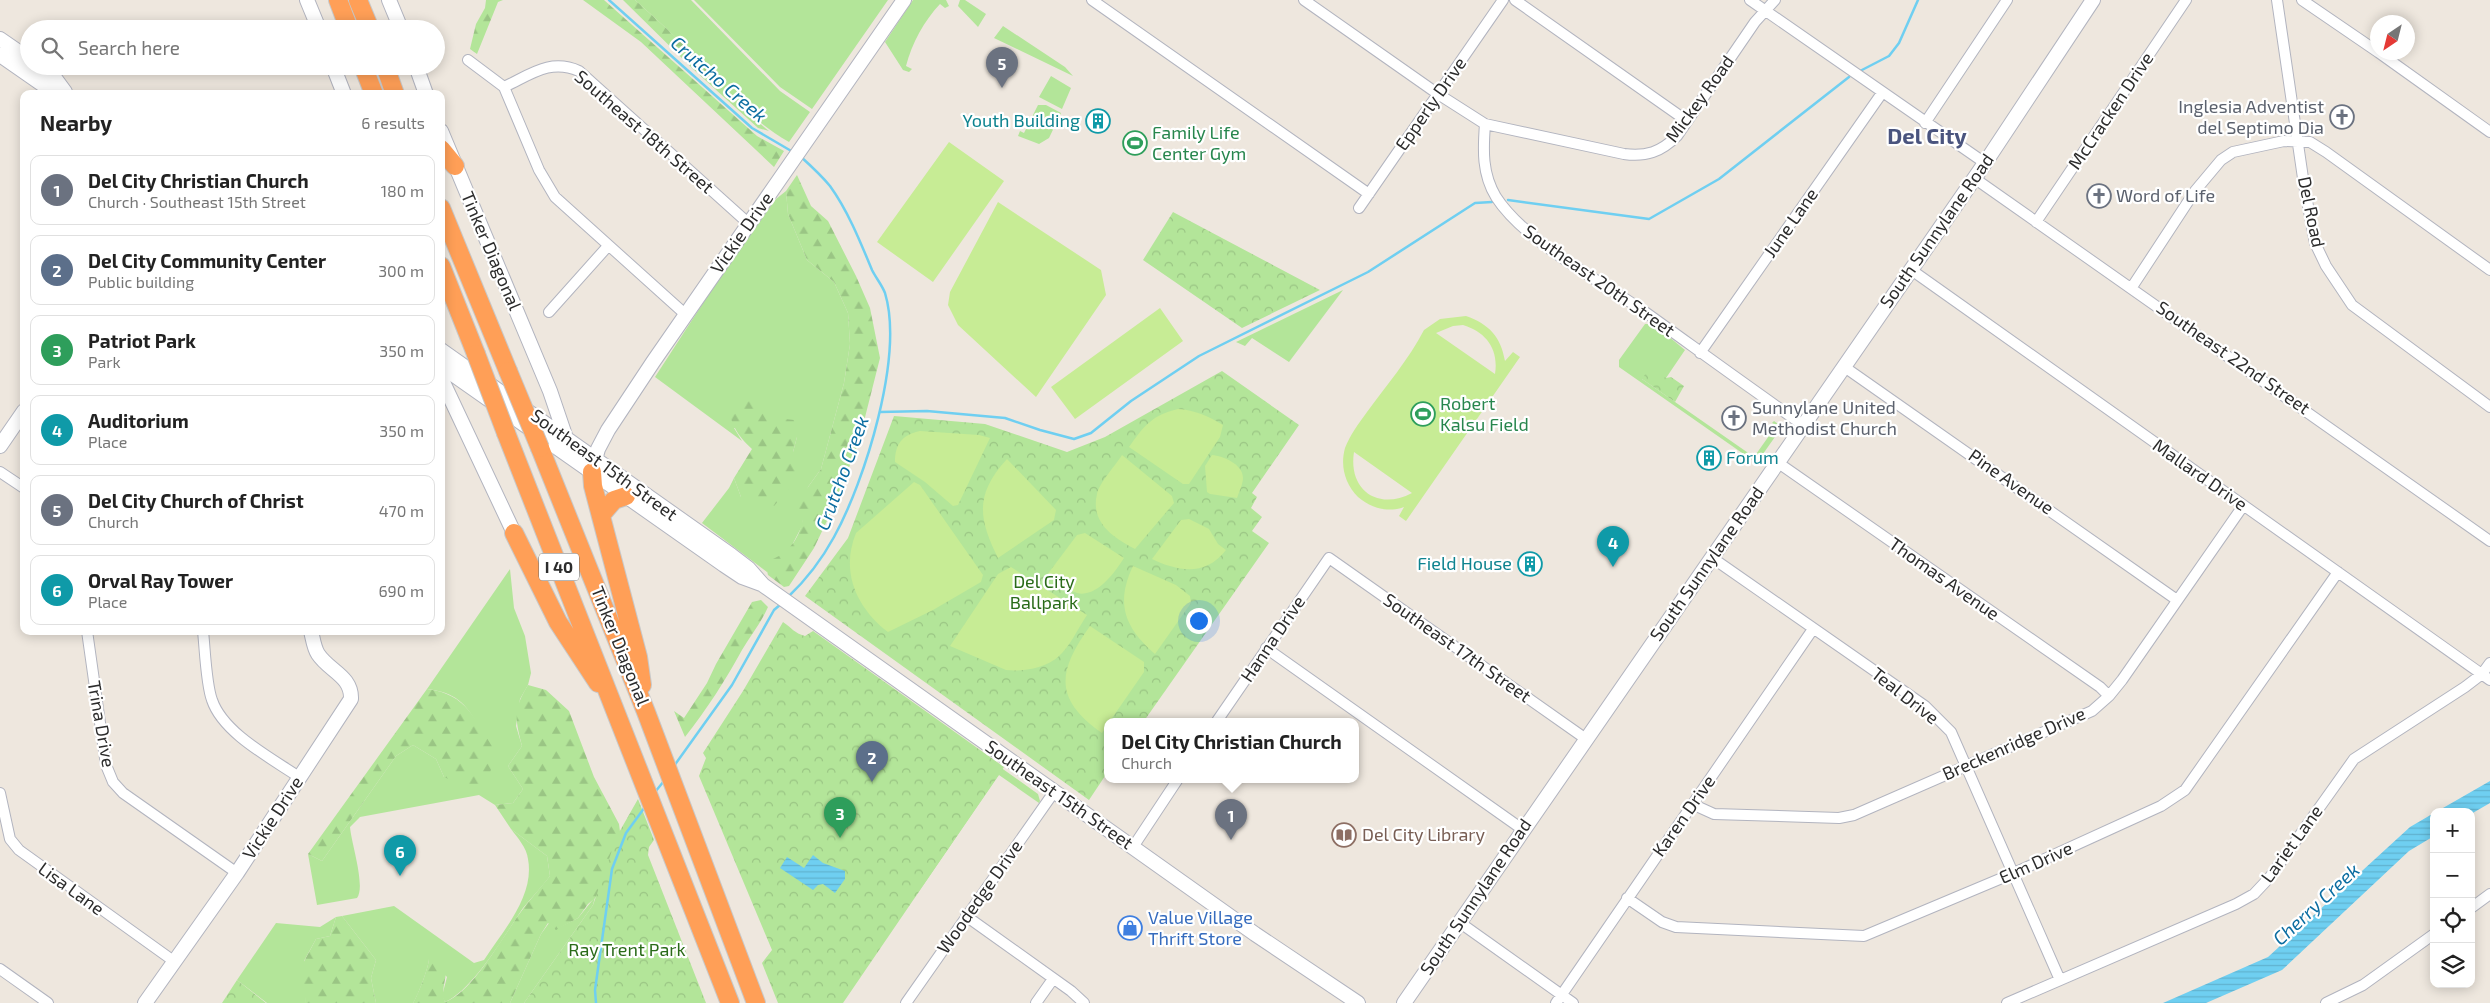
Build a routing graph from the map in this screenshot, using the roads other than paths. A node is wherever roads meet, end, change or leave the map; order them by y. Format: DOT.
graph roads {
  1 [pos="308,0"];
  2 [pos="338,0"];
  3 [pos="358,0"];
  4 [pos="389,0"];
  5 [pos="904,0"];
  6 [pos="1092,0"];
  7 [pos="1304,0"];
  8 [pos="1503,0"];
  9 [pos="1516,0"];
  10 [pos="1750,0"];
  11 [pos="1775,0"];
  12 [pos="2007,0"];
  13 [pos="2093,0"];
  14 [pos="2186,0"];
  15 [pos="2277,0"];
  16 [pos="2302,0"];
  17 [pos="1765,11"];
  18 [pos="315,20"];
  19 [pos="346,20"];
  20 [pos="366,20"];
  21 [pos="397,20"];
  22 [pos="0,39"];
  23 [pos="2370,47"];
  24 [pos="20,53"];
  25 [pos="0,54"];
  26 [pos="468,60"];
  27 [pos="2389,60"];
  28 [pos="20,68"];
  29 [pos="29,75"];
  30 [pos="51,75"];
  31 [pos="337,75"];
  32 [pos="388,75"];
  33 [pos="419,75"];
  34 [pos="504,86"];
  35 [pos="60,90"];
  36 [pos="63,90"];
  37 [pos="342,90"];
  38 [pos="393,90"];
  39 [pos="425,90"];
  40 [pos="1882,93"];
  41 [pos="1438,94"];
  42 [pos="1687,121"];
  43 [pos="1925,123"];
  44 [pos="1485,124"];
  45 [pos="2490,132"];
  46 [pos="2298,140"];
  47 [pos="445,142"];
  48 [pos="445,154"];
  49 [pos="1984,163"];
  50 [pos="455,166"];
  51 [pos="1974,178"];
  52 [pos="1369,194"];
  53 [pos="1359,208"];
  54 [pos="445,218"];
  55 [pos="2036,222"];
  56 [pos="748,223"];
  57 [pos="608,246"];
  58 [pos="1910,269"];
  59 [pos="2490,270"];
  60 [pos="445,276"];
  61 [pos="2132,287"];
  62 [pos="549,312"];
  63 [pos="685,314"];
  64 [pos="445,353"];
  65 [pos="1700,353"];
  66 [pos="1843,366"];
  67 [pos="445,369"];
  68 [pos="466,384"];
  69 [pos="445,386"];
  70 [pos="2490,407"];
  71 [pos="456,408"];
  72 [pos="20,417"];
  73 [pos="1803,425"];
  74 [pos="608,430"];
  75 [pos="566,436"];
  76 [pos="0,446"];
  77 [pos="570,456"];
  78 [pos="1777,462"];
  79 [pos="594,465"];
  80 [pos="610,468"];
  81 [pos="0,472"];
  82 [pos="20,485"];
  83 [pos="626,496"];
  84 [pos="2243,506"];
  85 [pos="601,515"];
  86 [pos="679,526"];
  87 [pos="514,533"];
  88 [pos="2490,541"];
  89 [pos="1329,558"];
  90 [pos="1711,558"];
  91 [pos="2338,572"];
  92 [pos="2177,600"];
  93 [pos="1813,629"];
  94 [pos="88,635"];
  95 [pos="203,635"];
  96 [pos="312,635"];
  97 [pos="1266,648"];
  98 [pos="2490,663"];
  99 [pos="2486,677"];
  100 [pos="2109,696"];
  101 [pos="612,701"];
  102 [pos="646,712"];
  103 [pos="1219,718"];
  104 [pos="1586,739"];
  105 [pos="1966,764"];
  106 [pos="299,777"];
  107 [pos="1175,783"];
  108 [pos="1054,792"];
  109 [pos="0,794"];
  110 [pos="1692,804"];
  111 [pos="1522,830"];
  112 [pos="1132,847"];
  113 [pos="237,873"];
  114 [pos="2014,873"];
  115 [pos="2490,894"];
  116 [pos="1627,898"];
  117 [pos="2475,905"];
  118 [pos="966,916"];
  119 [pos="1458,922"];
  120 [pos="2430,937"];
  121 [pos="174,962"];
  122 [pos="0,969"];
  123 [pos="1053,979"];
  124 [pos="2060,980"];
  125 [pos="1559,999"];
  126 [pos="48,1003"];
  127 [pos="145,1003"];
  128 [pos="730,1003"];
  129 [pos="756,1003"];
  130 [pos="906,1003"];
  131 [pos="1036,1003"];
  132 [pos="1084,1003"];
  133 [pos="1358,1003"];
  134 [pos="1404,1003"];
  135 [pos="1574,1003"];
  136 [pos="2007,1003"];
  137 [pos="2326,1003"];
  1 -- 18 [label="main road"];
  2 -- 19 [label="highway"];
  3 -- 20 [label="highway"];
  4 -- 21 [label="main road"];
  5 -- 56 [label="main road, Vickie Drive"];
  6 -- 52 [label="street"];
  7 -- 41 [label="street"];
  8 -- 41 [label="street, Epperly Drive"];
  9 -- 42 [label="street"];
  10 -- 17 [label="street"];
  11 -- 17 [label="street, Mickey Road"];
  12 -- 43 [label="street"];
  13 -- 49 [label="main road, South Sunnylane Road"];
  14 -- 55 [label="street, McCracken Drive"];
  15 -- 46 [label="street, Del Road"];
  16 -- 23 [label="street"];
  17 -- 40 [label="street"];
  17 -- 42 [label="street, Mickey Road"];
  22 -- 24 [label="main road"];
  25 -- 28 [label="main road"];
  26 -- 34 [label="street"];
  27 -- 45 [label="street"];
  29 -- 35 [label="main road"];
  30 -- 36 [label="main road"];
  31 -- 37 [label="main road"];
  32 -- 38 [label="highway"];
  33 -- 39 [label="main road"];
  34 -- 56 [label="street, Southeast 18th Street"];
  34 -- 57 [label="street"];
  40 -- 43 [label="street"];
  40 -- 65 [label="street, June Lane"];
  41 -- 44 [label="street"];
  41 -- 52 [label="street, Epperly Drive"];
  42 -- 44 [label="street, Mickey Road"];
  43 -- 49 [label="street"];
  44 -- 65 [label="street, Southeast 20th Street"];
  46 -- 59 [label="street"];
  46 -- 61 [label="street"];
  46 -- 70 [label="street, Del Road"];
  47 -- 50 [label="main road, Tinker Diagonal"];
  48 -- 50 [label="highway"];
  49 -- 51 [label="main road, South Sunnylane Road"];
  50 -- 75 [label="main road, Tinker Diagonal"];
  51 -- 55 [label="street, Southeast 22nd Street"];
  51 -- 58 [label="main road, South Sunnylane Road"];
  52 -- 53 [label="street, Epperly Drive"];
  54 -- 102 [label="highway, Tinker Diagonal / I 40, bridge"];
  55 -- 61 [label="street, Southeast 22nd Street"];
  56 -- 63 [label="main road, Vickie Drive"];
  57 -- 62 [label="street"];
  57 -- 63 [label="street"];
  58 -- 66 [label="main road, South Sunnylane Road"];
  58 -- 84 [label="street, Mallard Drive"];
  60 -- 101 [label="highway, Tinker Diagonal / I 40, bridge"];
  61 -- 88 [label="street, Southeast 22nd Street"];
  63 -- 74 [label="main road, Vickie Drive"];
  64 -- 75 [label="main road, Southeast 15th Street"];
  65 -- 73 [label="street, Southeast 20th Street"];
  66 -- 73 [label="main road, South Sunnylane Road"];
  66 -- 92 [label="street, Pine Avenue"];
  67 -- 68 [label="main road, Southeast 15th Street"];
  68 -- 71 [label="main road"];
  68 -- 77 [label="main road, Southeast 15th Street"];
  69 -- 71 [label="main road"];
  71 -- 87 [label="main road"];
  72 -- 76 [label="main road"];
  73 -- 78 [label="main road, South Sunnylane Road"];
  74 -- 79 [label="main road, Vickie Drive"];
  74 -- 80 [label="main road"];
  75 -- 77 [label="main road, Tinker Diagonal"];
  75 -- 79 [label="main road, Southeast 15th Street"];
  77 -- 79 [label="main road, Southeast 15th Street"];
  78 -- 90 [label="main road, South Sunnylane Road"];
  78 -- 100 [label="street, Thomas Avenue"];
  79 -- 80 [label="main road, Southeast 15th Street"];
  79 -- 83 [label="main road, Southeast 15th Street"];
  79 -- 85 [label="highway"];
  80 -- 86 [label="main road, Southeast 15th Street"];
  81 -- 82 [label="street"];
  83 -- 85 [label="highway"];
  83 -- 86 [label="main road, Southeast 15th Street"];
  84 -- 91 [label="street, Mallard Drive"];
  84 -- 92 [label="street, Breckenridge Drive"];
  85 -- 102 [label="highway"];
  86 -- 108 [label="main road, Southeast 15th Street"];
  87 -- 101 [label="highway"];
  89 -- 97 [label="street, Hanna Drive"];
  89 -- 104 [label="street, Southeast 17th Street"];
  90 -- 93 [label="street, Teal Drive"];
  90 -- 104 [label="main road, South Sunnylane Road"];
  91 -- 99 [label="street, Mallard Drive"];
  91 -- 114 [label="street, Elm Drive"];
  92 -- 100 [label="street, Breckenridge Drive"];
  93 -- 105 [label="street, Teal Drive"];
  93 -- 110 [label="street, Karen Drive"];
  94 -- 113 [label="street, Trina Drive"];
  95 -- 106 [label="street"];
  96 -- 106 [label="main road, Vickie Drive"];
  97 -- 103 [label="street, Hanna Drive"];
  97 -- 111 [label="street"];
  98 -- 99 [label="street, Lariet Lane"];
  99 -- 124 [label="street, Lariet Lane"];
  100 -- 105 [label="street, Breckenridge Drive"];
  101 -- 128 [label="highway, Tinker Diagonal / I 40"];
  102 -- 129 [label="highway, Tinker Diagonal / I 40"];
  104 -- 111 [label="main road, South Sunnylane Road"];
  105 -- 110 [label="street, Breckenridge Drive"];
  105 -- 114 [label="street, Teal Drive"];
  106 -- 113 [label="main road, Vickie Drive"];
  107 -- 112 [label="street"];
  108 -- 112 [label="main road, Southeast 15th Street"];
  108 -- 118 [label="street, Woodedge Drive"];
  109 -- 121 [label="street, Lisa Lane"];
  110 -- 116 [label="street, Karen Drive"];
  111 -- 119 [label="main road, South Sunnylane Road"];
  112 -- 133 [label="main road, Southeast 15th Street"];
  113 -- 121 [label="main road, Vickie Drive"];
  114 -- 116 [label="street, Elm Drive"];
  114 -- 124 [label="street, Teal Drive"];
  115 -- 117 [label="street"];
  116 -- 125 [label="street, Karen Drive"];
  118 -- 123 [label="street"];
  118 -- 130 [label="street, Woodedge Drive"];
  119 -- 125 [label="street"];
  119 -- 134 [label="main road, South Sunnylane Road"];
  120 -- 137 [label="street"];
  121 -- 127 [label="main road, Vickie Drive"];
  122 -- 126 [label="street"];
  123 -- 131 [label="street"];
  123 -- 132 [label="street"];
  124 -- 136 [label="street, Lariet Lane"];
  125 -- 135 [label="street"];
}
